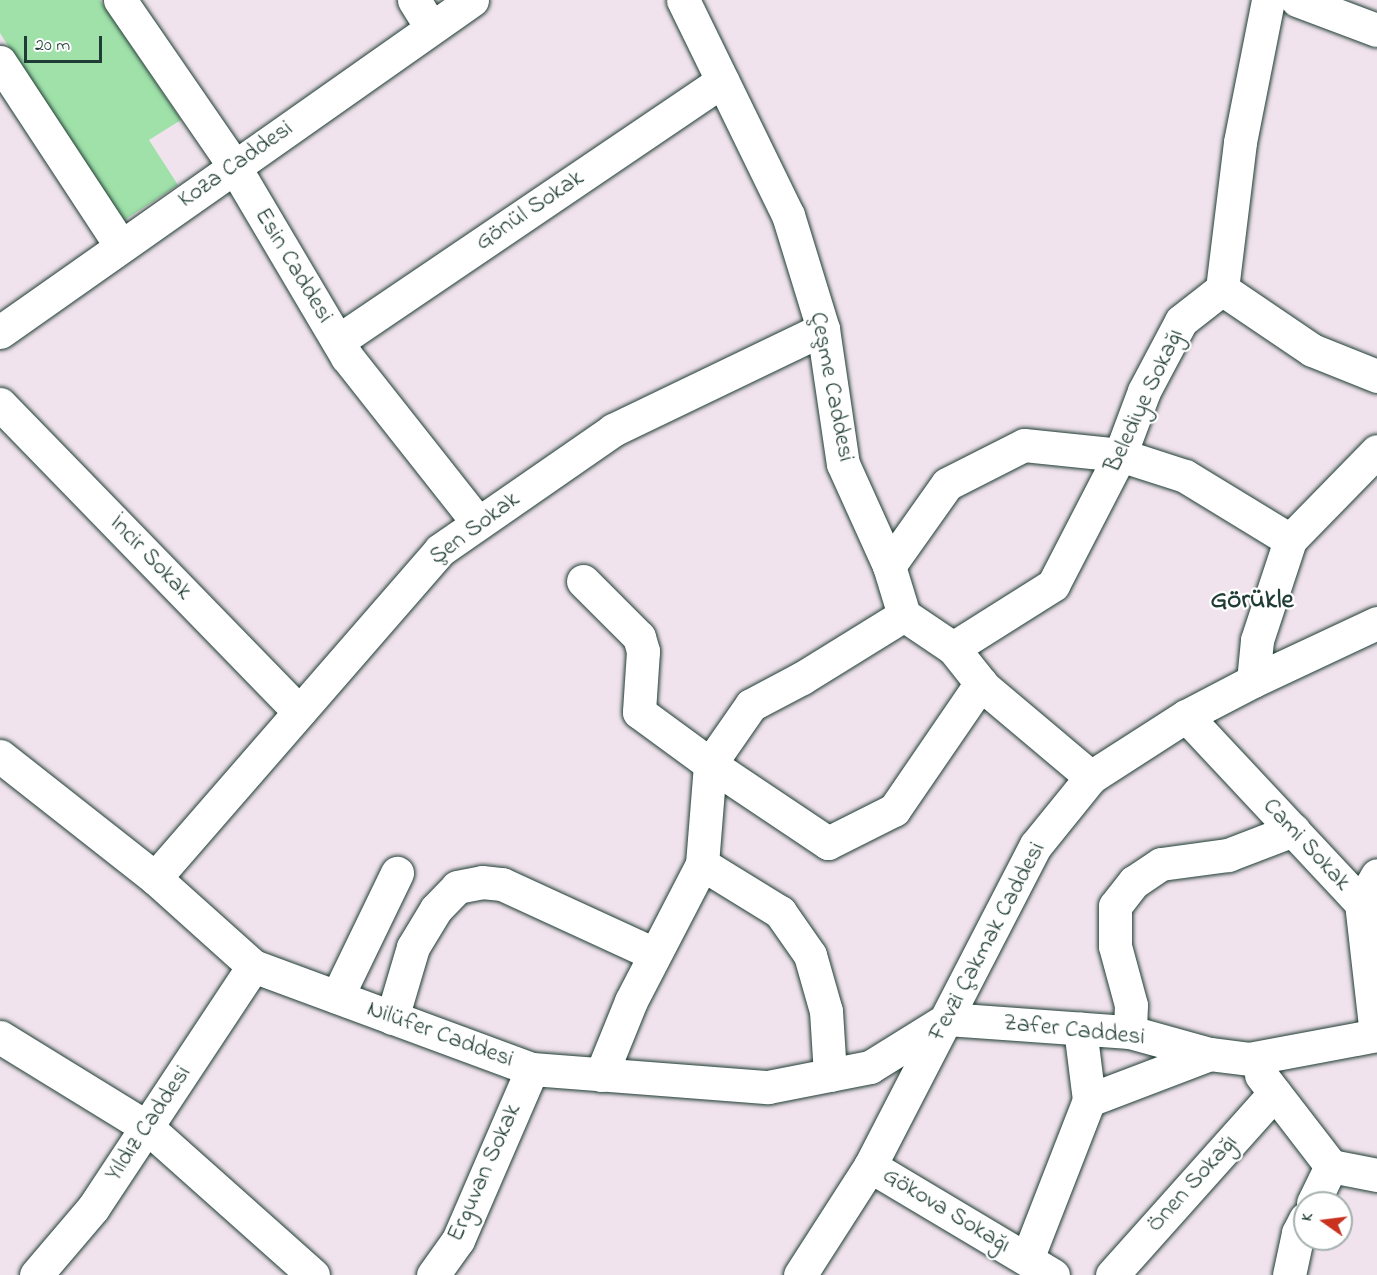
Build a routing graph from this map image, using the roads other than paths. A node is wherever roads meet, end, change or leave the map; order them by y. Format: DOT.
graph roads {
  1 [pos="120,0"];
  2 [pos="472,0"];
  3 [pos="683,0"];
  4 [pos="1268,0"];
  5 [pos="1297,0"];
  6 [pos="423,13"];
  7 [pos="1377,30"];
  8 [pos="0,62"];
  9 [pos="722,81"];
  10 [pos="234,166"];
  11 [pos="121,246"];
  12 [pos="1222,290"];
  13 [pos="823,329"];
  14 [pos="0,332"];
  15 [pos="338,342"];
  16 [pos="1377,375"];
  17 [pos="0,404"];
  18 [pos="1377,450"];
  19 [pos="1120,455"];
  20 [pos="478,523"];
  21 [pos="1290,540"];
  22 [pos="889,566"];
  23 [pos="583,581"];
  24 [pos="904,615"];
  25 [pos="1377,623"];
  26 [pos="953,648"];
  27 [pos="1253,681"];
  28 [pos="981,683"];
  29 [pos="299,712"];
  30 [pos="1186,716"];
  31 [pos="710,764"];
  32 [pos="5,768"];
  33 [pos="1091,777"];
  34 [pos="1293,830"];
  35 [pos="702,864"];
  36 [pos="397,873"];
  37 [pos="1377,875"];
  38 [pos="155,878"];
  39 [pos="1361,903"];
  40 [pos="654,954"];
  41 [pos="253,966"];
  42 [pos="337,997"];
  43 [pos="392,1018"];
  44 [pos="947,1019"];
  45 [pos="1080,1029"];
  46 [pos="1130,1032"];
  47 [pos="1377,1035"];
  48 [pos="0,1037"];
  49 [pos="1210,1054"];
  50 [pos="1249,1059"];
  51 [pos="532,1069"];
  52 [pos="602,1075"];
  53 [pos="830,1075"];
  54 [pos="1275,1093"];
  55 [pos="1089,1100"];
  56 [pos="148,1128"];
  57 [pos="870,1166"];
  58 [pos="1331,1166"];
  59 [pos="1377,1175"];
  60 [pos="1319,1191"];
  61 [pos="1294,1251"];
  62 [pos="1040,1267"];
  63 [pos="36,1275"];
  64 [pos="313,1275"];
  65 [pos="433,1275"];
  66 [pos="800,1275"];
  67 [pos="1112,1275"];
  68 [pos="1289,1275"];
  1 -- 10 [label="street, Esin Caddesi"];
  2 -- 6 [label="street, Koza Caddesi"];
  3 -- 9 [label="street, Çeşme Caddesi"];
  4 -- 12 [label="street"];
  5 -- 7 [label="street"];
  6 -- 10 [label="street, Koza Caddesi"];
  8 -- 11 [label="street"];
  9 -- 13 [label="street, Çeşme Caddesi"];
  9 -- 15 [label="street, Gönül Sokak"];
  10 -- 11 [label="street, Koza Caddesi"];
  10 -- 15 [label="street, Esin Caddesi"];
  11 -- 14 [label="street, Koza Caddesi"];
  12 -- 16 [label="street"];
  12 -- 19 [label="street, Belediye Sokağı"];
  13 -- 20 [label="street, Şen Sokak"];
  13 -- 22 [label="street, Çeşme Caddesi"];
  15 -- 20 [label="street, Esin Caddesi"];
  17 -- 29 [label="street, İncir Sokak"];
  18 -- 21 [label="street"];
  19 -- 21 [label="street"];
  19 -- 22 [label="street"];
  19 -- 26 [label="street, Belediye Sokağı"];
  20 -- 29 [label="street, Şen Sokak"];
  21 -- 27 [label="street"];
  22 -- 24 [label="street, Çeşme Caddesi"];
  23 -- 31 [label="street"];
  24 -- 26 [label="street"];
  24 -- 31 [label="street"];
  25 -- 27 [label="street, Fevzi Çakmak Caddesi"];
  26 -- 28 [label="street"];
  27 -- 30 [label="street, Fevzi Çakmak Caddesi"];
  28 -- 31 [label="street"];
  28 -- 33 [label="street"];
  29 -- 38 [label="street, Şen Sokak"];
  30 -- 33 [label="street, Fevzi Çakmak Caddesi"];
  30 -- 34 [label="street, Cami Sokak"];
  31 -- 35 [label="street"];
  32 -- 38 [label="street, Nilüfer Caddesi"];
  33 -- 44 [label="street, Fevzi Çakmak Caddesi"];
  34 -- 39 [label="street, Cami Sokak"];
  34 -- 46 [label="street"];
  35 -- 40 [label="street"];
  35 -- 53 [label="street"];
  36 -- 42 [label="street"];
  37 -- 39 [label="street"];
  38 -- 41 [label="street, Nilüfer Caddesi"];
  39 -- 47 [label="street, Cami Sokak"];
  40 -- 43 [label="street"];
  40 -- 52 [label="street"];
  41 -- 42 [label="street, Nilüfer Caddesi"];
  41 -- 56 [label="street, Yıldız Caddesi"];
  42 -- 43 [label="street, Nilüfer Caddesi"];
  43 -- 51 [label="street, Nilüfer Caddesi"];
  44 -- 45 [label="street, Zafer Caddesi"];
  44 -- 53 [label="street, Nilüfer Caddesi"];
  44 -- 57 [label="street, Fevzi Çakmak Caddesi"];
  45 -- 46 [label="street, Zafer Caddesi"];
  45 -- 55 [label="street"];
  46 -- 49 [label="street, Zafer Caddesi"];
  47 -- 50 [label="street, Zafer Caddesi"];
  48 -- 56 [label="street"];
  49 -- 50 [label="street, Zafer Caddesi"];
  49 -- 55 [label="street"];
  50 -- 54 [label="street"];
  51 -- 52 [label="street, Nilüfer Caddesi"];
  51 -- 65 [label="street, Erguvan Sokak"];
  52 -- 53 [label="street, Nilüfer Caddesi"];
  54 -- 58 [label="street"];
  54 -- 67 [label="street, Önen Sokağı"];
  55 -- 62 [label="street"];
  56 -- 63 [label="street, Yıldız Caddesi"];
  56 -- 64 [label="street"];
  57 -- 62 [label="street, Gökova Sokağı"];
  57 -- 66 [label="street, Fevzi Çakmak Caddesi"];
  58 -- 59 [label="street"];
  58 -- 60 [label="street"];
  61 -- 68 [label="street"];
}
